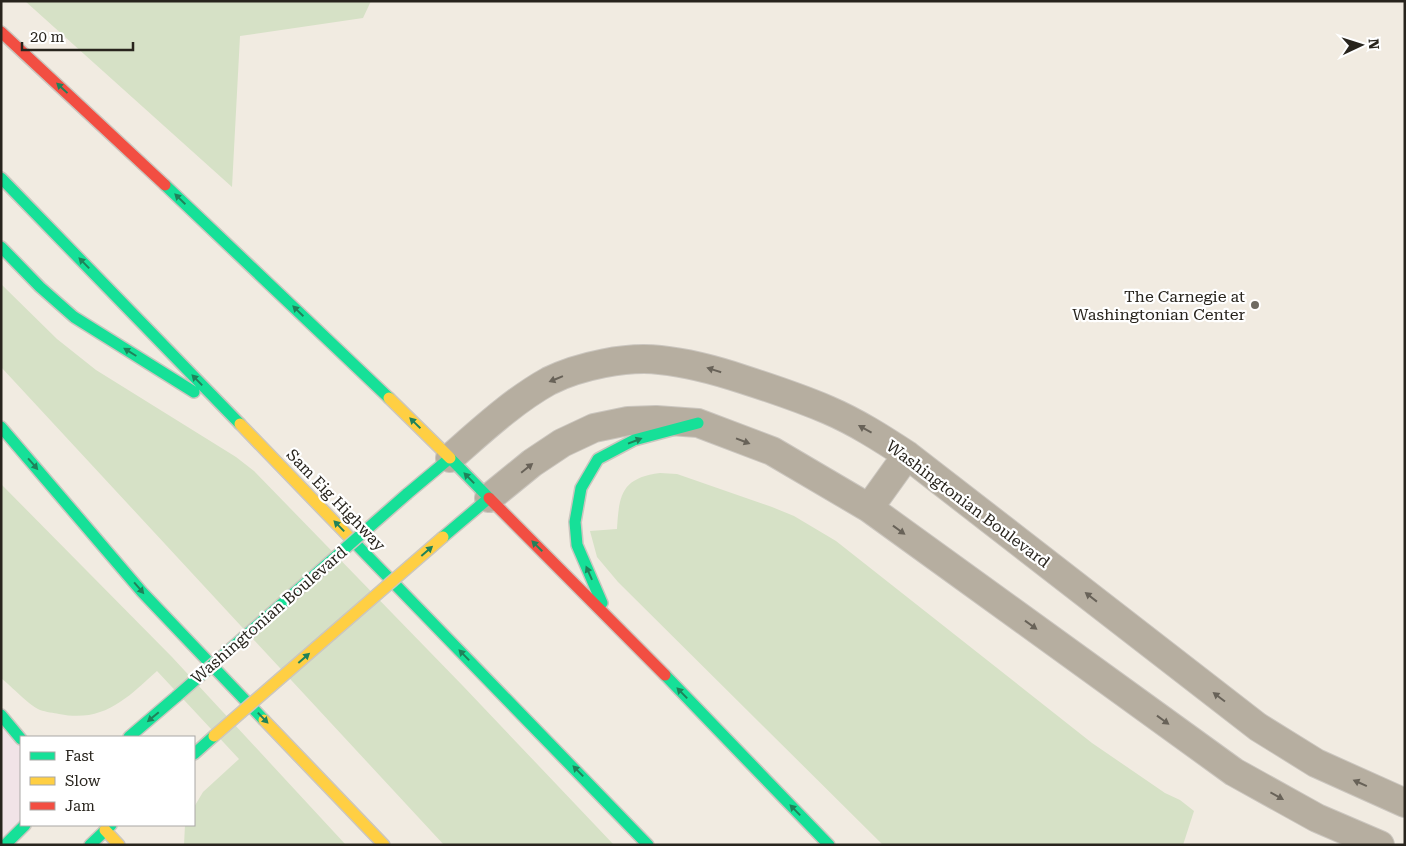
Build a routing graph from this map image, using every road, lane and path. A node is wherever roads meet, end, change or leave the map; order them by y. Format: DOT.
graph roads {
  1 [pos="1,32"];
  2 [pos="1,178"];
  3 [pos="1,248"];
  4 [pos="231,415"];
  5 [pos="698,423"];
  6 [pos="1,427"];
  7 [pos="907,454"];
  8 [pos="450,458"];
  9 [pos="489,498"];
  10 [pos="869,508"];
  11 [pos="608,618"];
  12 [pos="1,716"];
  13 [pos="129,736"];
  14 [pos="20,738"];
  15 [pos="195,753"];
  16 [pos="1405,802"];
  17 [pos="612,806"];
  18 [pos="24,826"];
  19 [pos="105,827"];
  20 [pos="4,845"];
  21 [pos="90,845"];
  22 [pos="119,845"];
  23 [pos="384,845"];
  24 [pos="648,845"];
  25 [pos="654,845"];
  26 [pos="829,845"];
  27 [pos="1380,845"];
  8 -- 1 [label="main road, one-way"];
  4 -- 2 [label="main road, Sam Eig Highway, one-way"];
  4 -- 3 [label="main road, one-way"];
  17 -- 4 [label="main road, Sam Eig Highway, one-way"];
  9 -- 5 [label="street, one-way"];
  5 -- 10 [label="street, one-way"];
  11 -- 5 [label="main road, one-way"];
  6 -- 23 [label="main road, one-way"];
  7 -- 8 [label="street, Washingtonian Boulevard, one-way"];
  7 -- 10 [label="street"];
  16 -- 7 [label="street, Washingtonian Boulevard, one-way"];
  9 -- 8 [label="main road, one-way"];
  8 -- 13 [label="main road, Washingtonian Boulevard, one-way, bridge"];
  11 -- 9 [label="main road, one-way"];
  15 -- 9 [label="main road, one-way, bridge"];
  10 -- 27 [label="street, one-way"];
  26 -- 11 [label="main road, one-way"];
  12 -- 14 [label="main road"];
  17 -- 24 [label="main road, Sam Eig Highway"];
  17 -- 25 [label="main road"];
  18 -- 20 [label="main road"];
  19 -- 21 [label="main road"];
  19 -- 22 [label="main road"];
}
